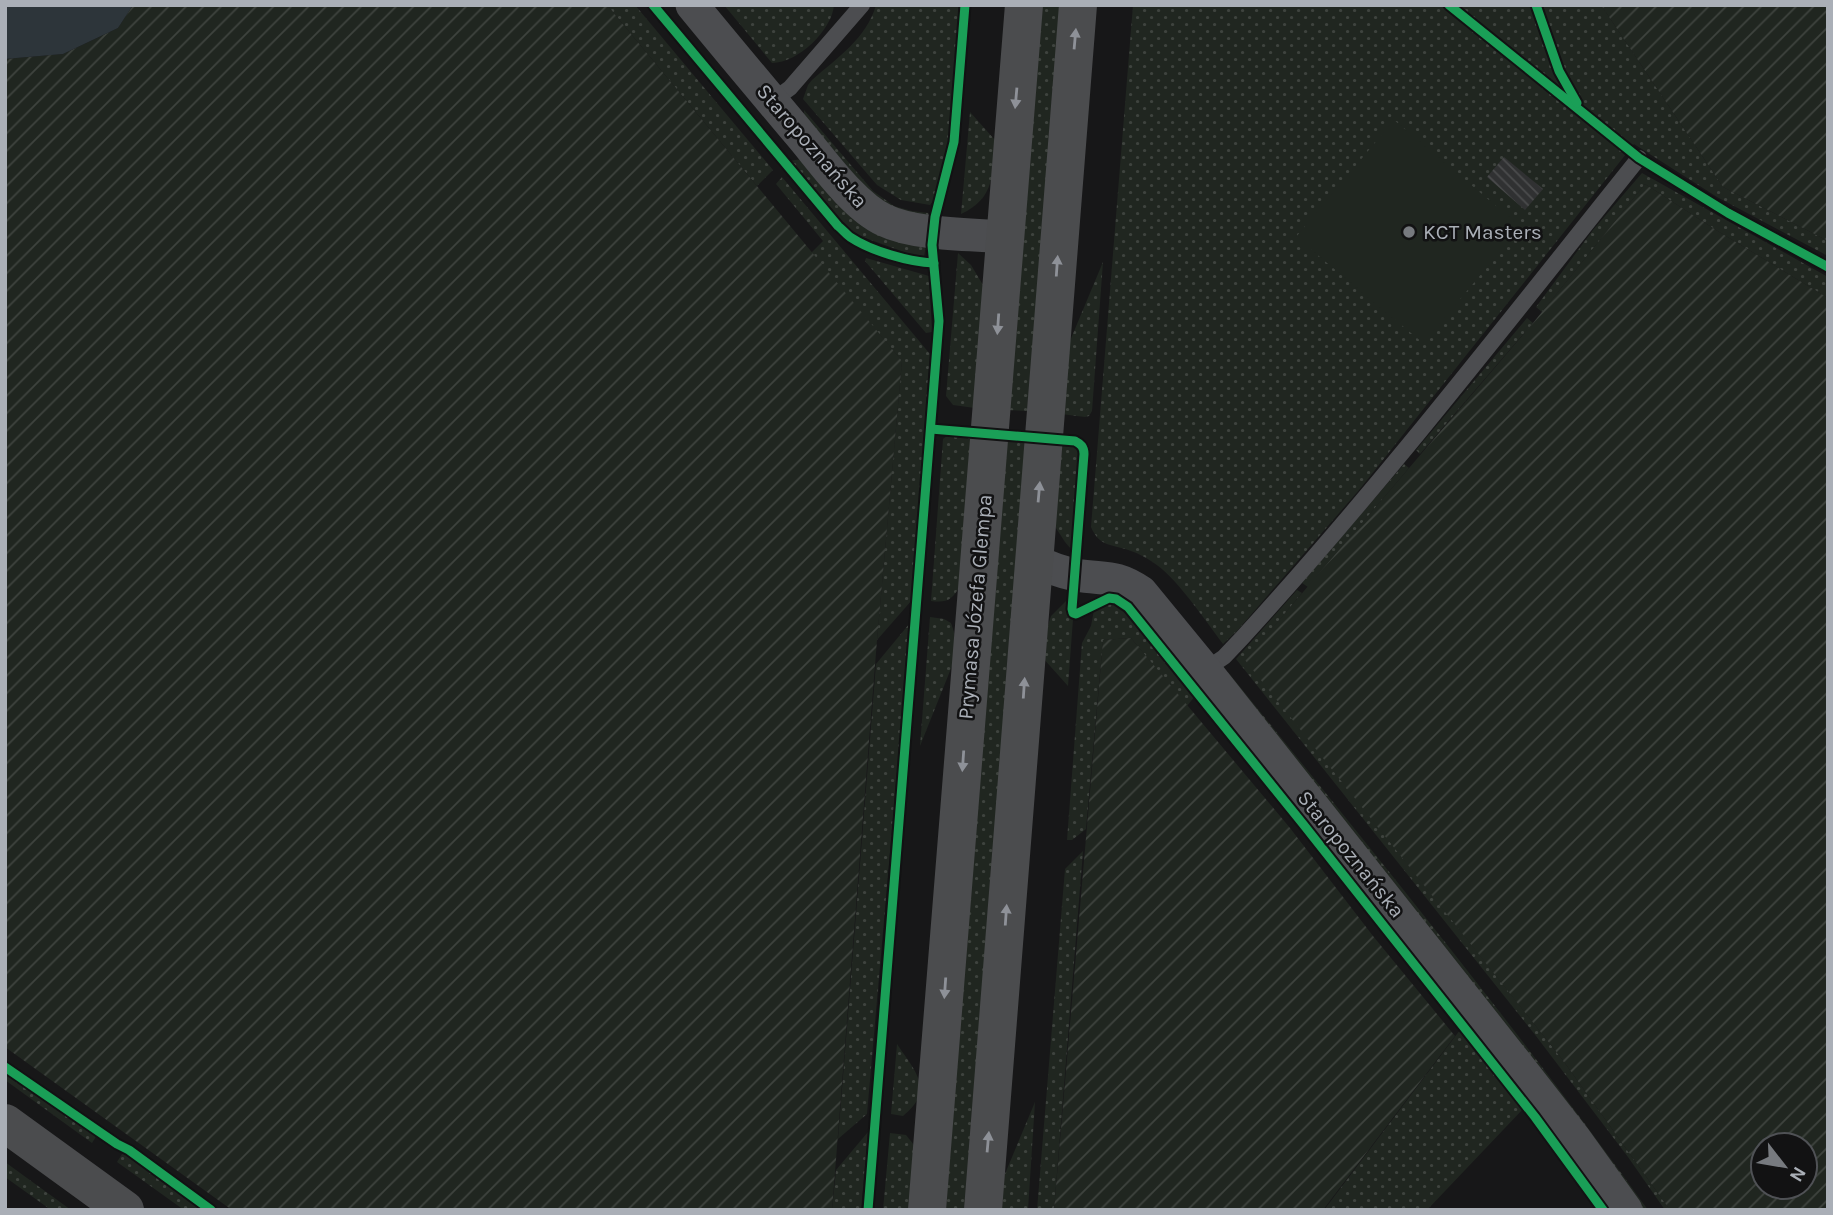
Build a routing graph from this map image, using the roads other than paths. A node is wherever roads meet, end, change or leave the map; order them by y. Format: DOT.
graph roads {
  1 [pos="692,5"];
  2 [pos="862,5"];
  3 [pos="1024,5"];
  4 [pos="1078,5"];
  5 [pos="772,101"];
  6 [pos="1639,158"];
  7 [pos="1005,237"];
  8 [pos="1034,560"];
  9 [pos="1205,670"];
  10 [pos="5,1122"];
  11 [pos="125,1210"];
  12 [pos="927,1210"];
  13 [pos="983,1210"];
  14 [pos="1626,1210"];
  1 -- 5 [label="street, Staropoznańska"];
  2 -- 5 [label="lane"];
  3 -- 7 [label="street, Prymasa Józefa Glempa, one-way"];
  8 -- 4 [label="street, one-way"];
  5 -- 7 [label="street, Staropoznańska"];
  6 -- 9 [label="lane"];
  7 -- 12 [label="street, Prymasa Józefa Glempa, one-way"];
  8 -- 9 [label="street, Staropoznańska"];
  13 -- 8 [label="street, one-way"];
  9 -- 14 [label="street, Staropoznańska"];
  10 -- 11 [label="street"];
}
